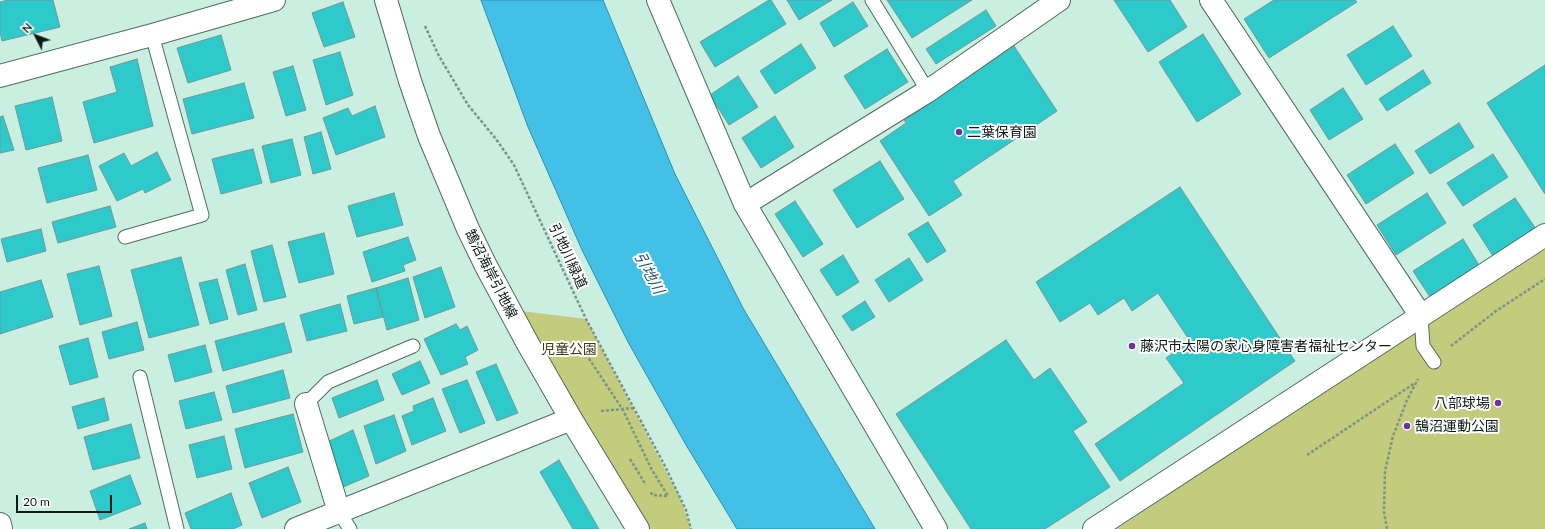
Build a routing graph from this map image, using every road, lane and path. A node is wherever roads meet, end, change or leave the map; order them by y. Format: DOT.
graph roads {
  1 [pos="274,0"];
  2 [pos="386,0"];
  3 [pos="658,0"];
  4 [pos="872,0"];
  5 [pos="1059,0"];
  6 [pos="1211,0"];
  7 [pos="424,25"];
  8 [pos="152,35"];
  9 [pos="0,76"];
  10 [pos="928,91"];
  11 [pos="745,204"];
  12 [pos="1545,235"];
  13 [pos="125,237"];
  14 [pos="1545,279"];
  15 [pos="1421,316"];
  16 [pos="414,346"];
  17 [pos="556,350"];
  18 [pos="1434,362"];
  19 [pos="140,377"];
  20 [pos="1417,382"];
  21 [pos="306,404"];
  22 [pos="634,408"];
  23 [pos="596,410"];
  24 [pos="622,410"];
  25 [pos="601,411"];
  26 [pos="604,417"];
  27 [pos="571,419"];
  28 [pos="1307,455"];
  29 [pos="628,457"];
  30 [pos="345,520"];
  31 [pos="0,524"];
  32 [pos="1,529"];
  33 [pos="177,529"];
  34 [pos="296,529"];
  35 [pos="638,529"];
  36 [pos="691,529"];
  37 [pos="936,529"];
  38 [pos="1094,529"];
  39 [pos="1387,529"];
  1 -- 8 [label="street"];
  2 -- 27 [label="street, 鵠沼海岸引地線"];
  3 -- 11 [label="street"];
  4 -- 10 [label="lane"];
  5 -- 10 [label="street"];
  6 -- 15 [label="street"];
  7 -- 22 [label="path, 引地川緑道"];
  8 -- 9 [label="street"];
  8 -- 13 [label="lane"];
  10 -- 11 [label="street"];
  11 -- 37 [label="street"];
  12 -- 15 [label="street"];
  14 -- 18 [label="path"];
  15 -- 18 [label="lane"];
  15 -- 38 [label="street"];
  16 -- 21 [label="lane"];
  17 -- 24 [label="path"];
  18 -- 20 [label="path"];
  19 -- 33 [label="lane"];
  20 -- 28 [label="path"];
  20 -- 39 [label="path"];
  21 -- 30 [label="street"];
  22 -- 24 [label="path"];
  22 -- 36 [label="path, 引地川緑道"];
  23 -- 25 [label="path"];
  24 -- 25 [label="path"];
  24 -- 29 [label="path"];
  25 -- 26 [label="path"];
  27 -- 30 [label="street"];
  27 -- 35 [label="street, 鵠沼海岸引地線"];
  30 -- 34 [label="street"];
  31 -- 32 [label="street"];
}
